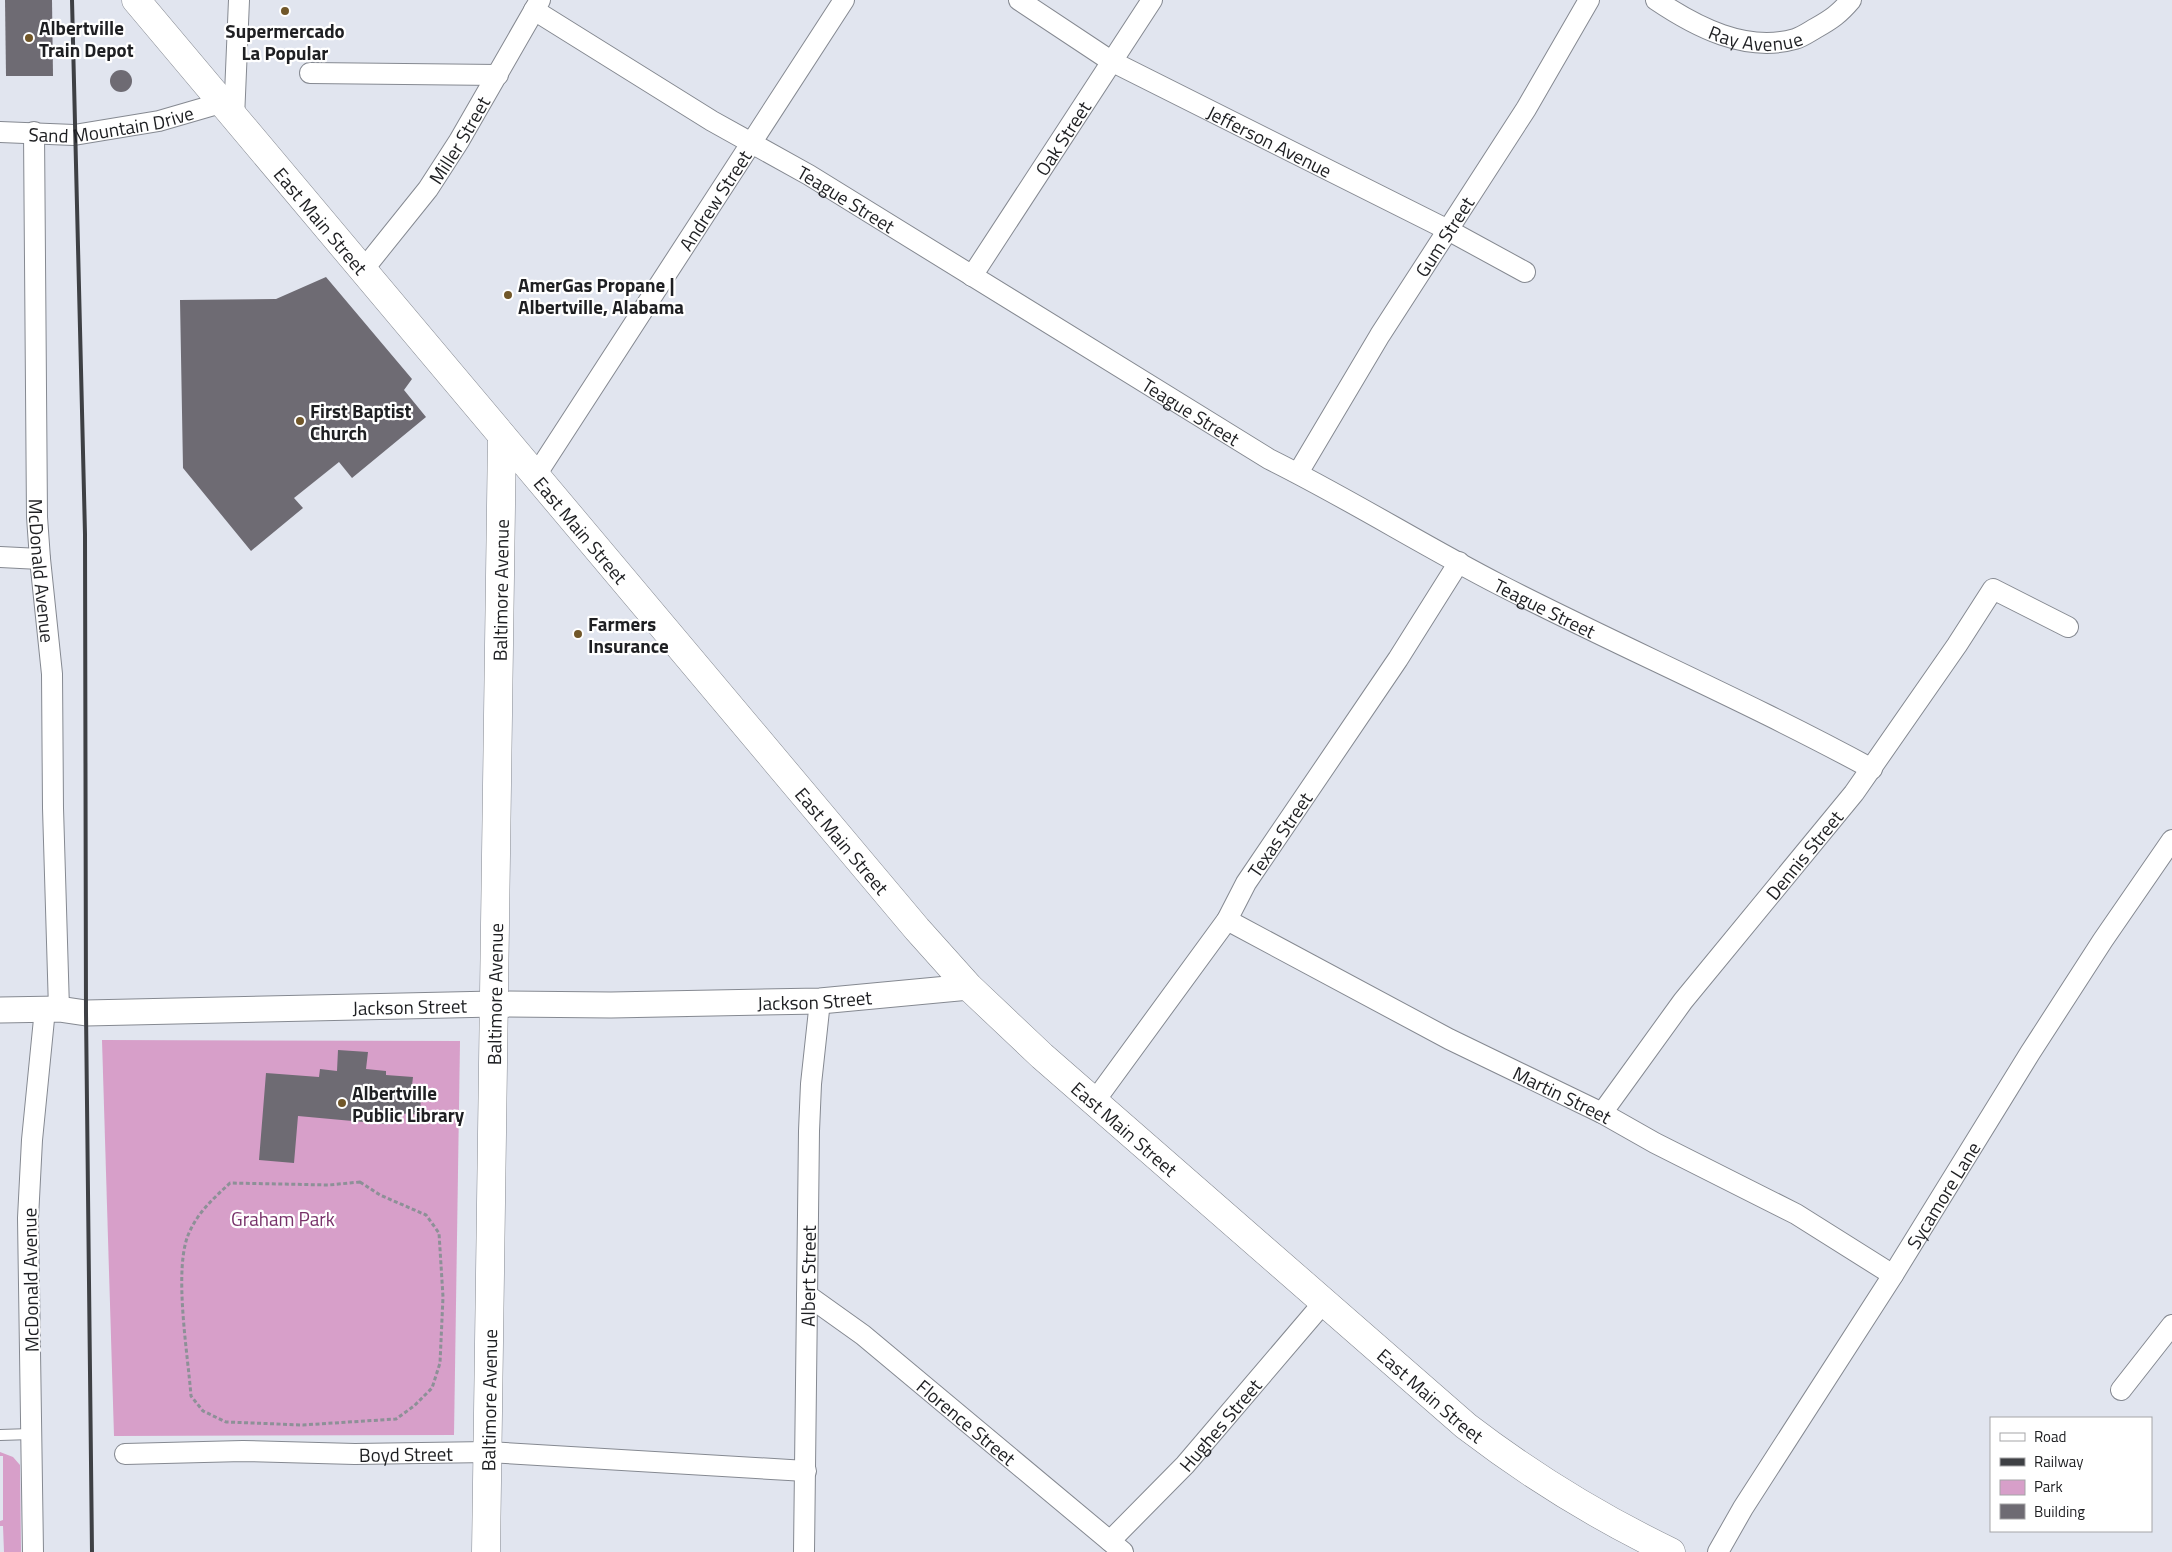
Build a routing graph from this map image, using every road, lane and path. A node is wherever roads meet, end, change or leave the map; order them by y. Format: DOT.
graph roads {
  1 [pos="136,0"];
  2 [pos="239,0"];
  3 [pos="844,0"];
  4 [pos="1019,0"];
  5 [pos="1152,0"];
  6 [pos="1589,0"];
  7 [pos="1656,0"];
  8 [pos="1851,0"];
  9 [pos="537,5"];
  10 [pos="1111,61"];
  11 [pos="310,73"];
  12 [pos="498,75"];
  13 [pos="228,110"];
  14 [pos="0,132"];
  15 [pos="34,132"];
  16 [pos="751,143"];
  17 [pos="1448,230"];
  18 [pos="363,270"];
  19 [pos="1525,272"];
  20 [pos="972,276"];
  21 [pos="502,436"];
  22 [pos="1298,473"];
  23 [pos="536,475"];
  24 [pos="0,556"];
  25 [pos="40,559"];
  26 [pos="1459,562"];
  27 [pos="2068,627"];
  28 [pos="1872,769"];
  29 [pos="2172,840"];
  30 [pos="1227,920"];
  31 [pos="969,987"];
  32 [pos="820,1001"];
  33 [pos="494,1004"];
  34 [pos="52,1009"];
  35 [pos="0,1010"];
  36 [pos="1094,1102"];
  37 [pos="1602,1112"];
  38 [pos="230,1183"];
  39 [pos="1894,1275"];
  40 [pos="807,1295"];
  41 [pos="1324,1302"];
  42 [pos="2172,1325"];
  43 [pos="2121,1390"];
  44 [pos="31,1434"];
  45 [pos="0,1435"];
  46 [pos="488,1452"];
  47 [pos="125,1454"];
  48 [pos="806,1471"];
  49 [pos="1116,1547"];
  50 [pos="33,1552"];
  51 [pos="486,1552"];
  52 [pos="804,1552"];
  53 [pos="1671,1552"];
  54 [pos="1718,1552"];
  1 -- 13 [label="main road, East Main Street"];
  2 -- 13 [label="street"];
  3 -- 16 [label="street, Andrew Street"];
  4 -- 10 [label="street, Jefferson Avenue"];
  5 -- 10 [label="street, Oak Street"];
  6 -- 17 [label="street, Gum Street"];
  7 -- 8 [label="street, Ray Avenue"];
  9 -- 12 [label="street, Miller Street"];
  9 -- 16 [label="street, Teague Street"];
  10 -- 17 [label="street, Jefferson Avenue"];
  10 -- 20 [label="street, Oak Street"];
  11 -- 12 [label="street"];
  12 -- 18 [label="street, Miller Street"];
  13 -- 15 [label="street, Sand Mountain Drive"];
  13 -- 18 [label="main road, East Main Street"];
  14 -- 15 [label="street, Sand Mountain Drive"];
  15 -- 25 [label="street, McDonald Avenue"];
  16 -- 20 [label="street, Teague Street"];
  16 -- 23 [label="street, Andrew Street"];
  17 -- 19 [label="street, Jefferson Avenue"];
  17 -- 22 [label="street, Gum Street"];
  18 -- 21 [label="main road, East Main Street"];
  20 -- 22 [label="street, Teague Street"];
  21 -- 23 [label="main road, East Main Street"];
  21 -- 33 [label="main road, Baltimore Avenue"];
  22 -- 26 [label="street, Teague Street"];
  23 -- 31 [label="main road, East Main Street"];
  24 -- 25 [label="street"];
  25 -- 34 [label="street, McDonald Avenue"];
  26 -- 28 [label="street, Teague Street"];
  26 -- 30 [label="street, Texas Street"];
  27 -- 28 [label="street, Dennis Street"];
  28 -- 37 [label="street, Dennis Street"];
  29 -- 39 [label="street, Sycamore Lane"];
  30 -- 36 [label="street, Texas Street"];
  30 -- 37 [label="street, Martin Street"];
  31 -- 32 [label="street, Jackson Street"];
  31 -- 36 [label="main road, East Main Street"];
  32 -- 33 [label="street, Jackson Street"];
  32 -- 40 [label="street, Albert Street"];
  33 -- 34 [label="street, Jackson Street"];
  33 -- 46 [label="main road, Baltimore Avenue"];
  34 -- 35 [label="street, Jackson Street"];
  34 -- 44 [label="street, McDonald Avenue"];
  36 -- 41 [label="main road, East Main Street"];
  37 -- 39 [label="street, Martin Street"];
  38 -- 38 [label="path"];
  39 -- 54 [label="street, Sycamore Lane"];
  40 -- 48 [label="street, Albert Street"];
  40 -- 49 [label="street, Florence Street"];
  41 -- 49 [label="street, Hughes Street"];
  41 -- 53 [label="main road, East Main Street"];
  42 -- 43 [label="street"];
  44 -- 45 [label="lane"];
  44 -- 50 [label="street, McDonald Avenue"];
  46 -- 47 [label="street, Boyd Street"];
  46 -- 48 [label="street, Boyd Street"];
  46 -- 51 [label="main road, Baltimore Avenue"];
  48 -- 52 [label="street, Albert Street"];
}
